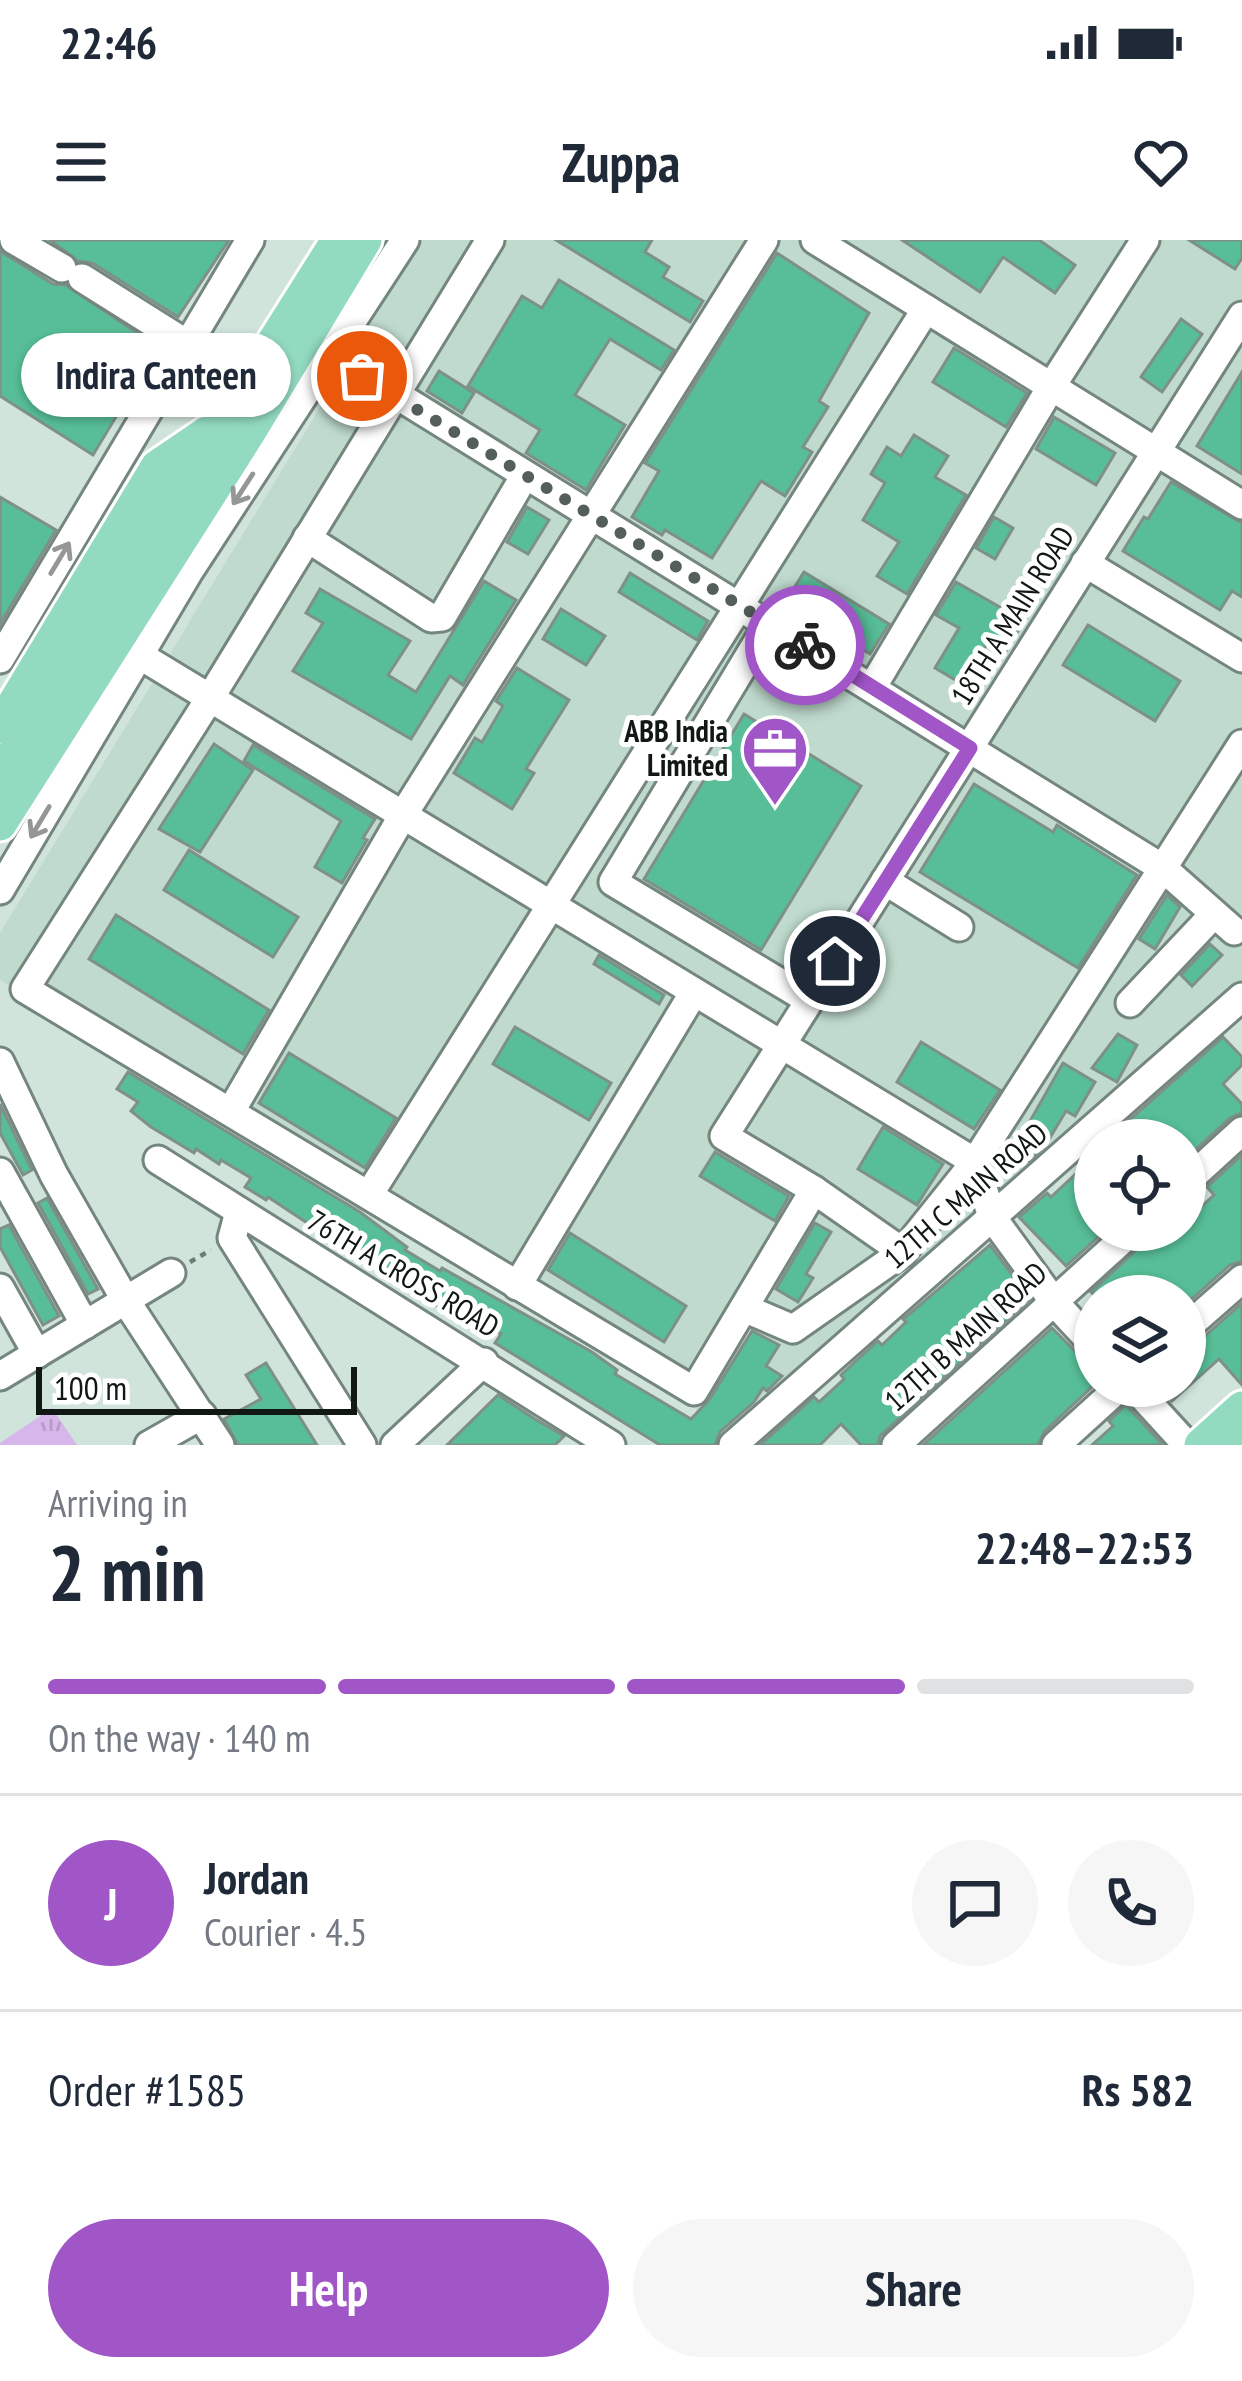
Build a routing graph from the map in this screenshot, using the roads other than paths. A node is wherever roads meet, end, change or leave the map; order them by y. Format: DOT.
graph roads {
  1 [pos="14,240"];
  2 [pos="250,240"];
  3 [pos="338,240"];
  4 [pos="365,240"];
  5 [pos="406,240"];
  6 [pos="490,240"];
  7 [pos="764,240"];
  8 [pos="815,240"];
  9 [pos="1145,240"];
  10 [pos="926,309"];
  11 [pos="1242,316"];
  12 [pos="187,344"];
  13 [pos="318,347"];
  14 [pos="1051,387"];
  15 [pos="394,395"];
  16 [pos="246,435"];
  17 [pos="1155,451"];
  18 [pos="525,475"];
  19 [pos="1242,505"];
  20 [pos="592,515"];
  21 [pos="307,538"];
  22 [pos="1085,563"];
  23 [pos="740,605"];
  24 [pos="769,623"];
  25 [pos="139,655"];
  26 [pos="1242,658"];
  27 [pos="0,659"];
  28 [pos="873,686"];
  29 [pos="210,698"];
  30 [pos="0,727"];
  31 [pos="1242,744"];
  32 [pos="970,748"];
  33 [pos="0,776"];
  34 [pos="1233,781"];
  35 [pos="403,815"];
  36 [pos="0,824"];
  37 [pos="1164,869"];
  38 [pos="885,881"];
  39 [pos="0,890"];
  40 [pos="550,905"];
  41 [pos="959,927"];
  42 [pos="694,992"];
  43 [pos="1242,997"];
  44 [pos="809,1000"];
  45 [pos="1130,1003"];
  46 [pos="781,1045"];
  47 [pos="0,1062"];
  48 [pos="231,1111"];
  49 [pos="1242,1131"];
  50 [pos="158,1160"];
  51 [pos="975,1162"];
  52 [pos="1206,1164"];
  53 [pos="0,1172"];
  54 [pos="54,1175"];
  55 [pos="814,1190"];
  56 [pos="370,1193"];
  57 [pos="8,1203"];
  58 [pos="992,1217"];
  59 [pos="235,1225"];
  60 [pos="1110,1251"];
  61 [pos="903,1252"];
  62 [pos="171,1273"];
  63 [pos="1242,1279"];
  64 [pos="517,1286"];
  65 [pos="0,1288"];
  66 [pos="126,1301"];
  67 [pos="1054,1302"];
  68 [pos="744,1308"];
  69 [pos="1206,1311"];
  70 [pos="1074,1323"];
  71 [pos="86,1325"];
  72 [pos="37,1354"];
  73 [pos="484,1362"];
  74 [pos="0,1376"];
  75 [pos="1098,1407"];
  76 [pos="1152,1407"];
  77 [pos="1242,1408"];
  78 [pos="202,1415"];
  79 [pos="592,1440"];
  80 [pos="155,1444"];
  81 [pos="220,1445"];
  82 [pos="362,1445"];
  83 [pos="394,1445"];
  84 [pos="734,1445"];
  85 [pos="896,1445"];
  86 [pos="1056,1445"];
  87 [pos="1187,1445"];
  88 [pos="1201,1445"];
  1 -- 12 [label="street"];
  2 -- 12 [label="street"];
  3 -- 16 [label="main road"];
  4 -- 13 [label="main road"];
  5 -- 13 [label="street"];
  6 -- 15 [label="street"];
  7 -- 20 [label="street"];
  8 -- 10 [label="street"];
  9 -- 14 [label="street"];
  10 -- 14 [label="street"];
  10 -- 23 [label="street"];
  11 -- 17 [label="street, 18TH A MAIN ROAD"];
  27 -- 12 [label="street, one-way"];
  13 -- 15 [label="street"];
  13 -- 16 [label="main road"];
  14 -- 17 [label="street"];
  14 -- 28 [label="street"];
  15 -- 18 [label="street"];
  15 -- 21 [label="street"];
  16 -- 25 [label="street, one-way"];
  16 -- 30 [label="main road"];
  16 -- 33 [label="main road"];
  16 -- 36 [label="main road"];
  17 -- 19 [label="street"];
  17 -- 22 [label="street, 18TH A MAIN ROAD"];
  18 -- 20 [label="street"];
  18 -- 21 [label="street"];
  20 -- 23 [label="street"];
  20 -- 35 [label="street"];
  21 -- 29 [label="street"];
  22 -- 26 [label="street"];
  22 -- 32 [label="street, 18TH A MAIN ROAD"];
  23 -- 24 [label="street"];
  23 -- 40 [label="street"];
  24 -- 28 [label="street"];
  24 -- 44 [label="street"];
  25 -- 29 [label="street"];
  25 -- 39 [label="street, one-way"];
  28 -- 32 [label="street"];
  29 -- 35 [label="street"];
  29 -- 48 [label="street"];
  31 -- 34 [label="street"];
  32 -- 37 [label="street"];
  32 -- 38 [label="street, 18TH A MAIN ROAD"];
  34 -- 37 [label="street"];
  35 -- 40 [label="street"];
  35 -- 48 [label="street"];
  37 -- 45 [label="street"];
  37 -- 51 [label="street"];
  38 -- 41 [label="street"];
  38 -- 44 [label="street, 18TH A MAIN ROAD"];
  40 -- 42 [label="street"];
  40 -- 56 [label="street"];
  42 -- 46 [label="street"];
  42 -- 64 [label="street"];
  43 -- 58 [label="street, 12TH C MAIN ROAD"];
  44 -- 46 [label="street, 18TH A MAIN ROAD"];
  46 -- 51 [label="street"];
  46 -- 55 [label="street, 18TH A MAIN ROAD"];
  47 -- 54 [label="street"];
  48 -- 56 [label="street"];
  49 -- 52 [label="street"];
  50 -- 59 [label="street, 76TH A CROSS ROAD"];
  51 -- 58 [label="street"];
  51 -- 61 [label="street"];
  53 -- 57 [label="street"];
  54 -- 57 [label="street"];
  54 -- 66 [label="street"];
  55 -- 61 [label="street, 18TH A MAIN ROAD"];
  55 -- 68 [label="street"];
  56 -- 64 [label="street"];
  57 -- 71 [label="street"];
  58 -- 67 [label="street"];
  58 -- 84 [label="street, 12TH C MAIN ROAD"];
  59 -- 73 [label="street, 76TH A CROSS ROAD"];
  59 -- 82 [label="street"];
  60 -- 67 [label="street, 12TH B MAIN ROAD"];
  61 -- 68 [label="street"];
  62 -- 66 [label="street"];
  63 -- 69 [label="street"];
  64 -- 68 [label="street"];
  65 -- 72 [label="street"];
  66 -- 71 [label="street"];
  66 -- 78 [label="street"];
  67 -- 70 [label="street"];
  67 -- 85 [label="street, 12TH B MAIN ROAD"];
  71 -- 72 [label="street"];
  72 -- 74 [label="street"];
  73 -- 79 [label="street, 76TH A CROSS ROAD"];
  73 -- 83 [label="street"];
  75 -- 86 [label="street"];
  76 -- 87 [label="street"];
  77 -- 88 [label="main road"];
  78 -- 80 [label="street"];
  78 -- 81 [label="street"];
}
